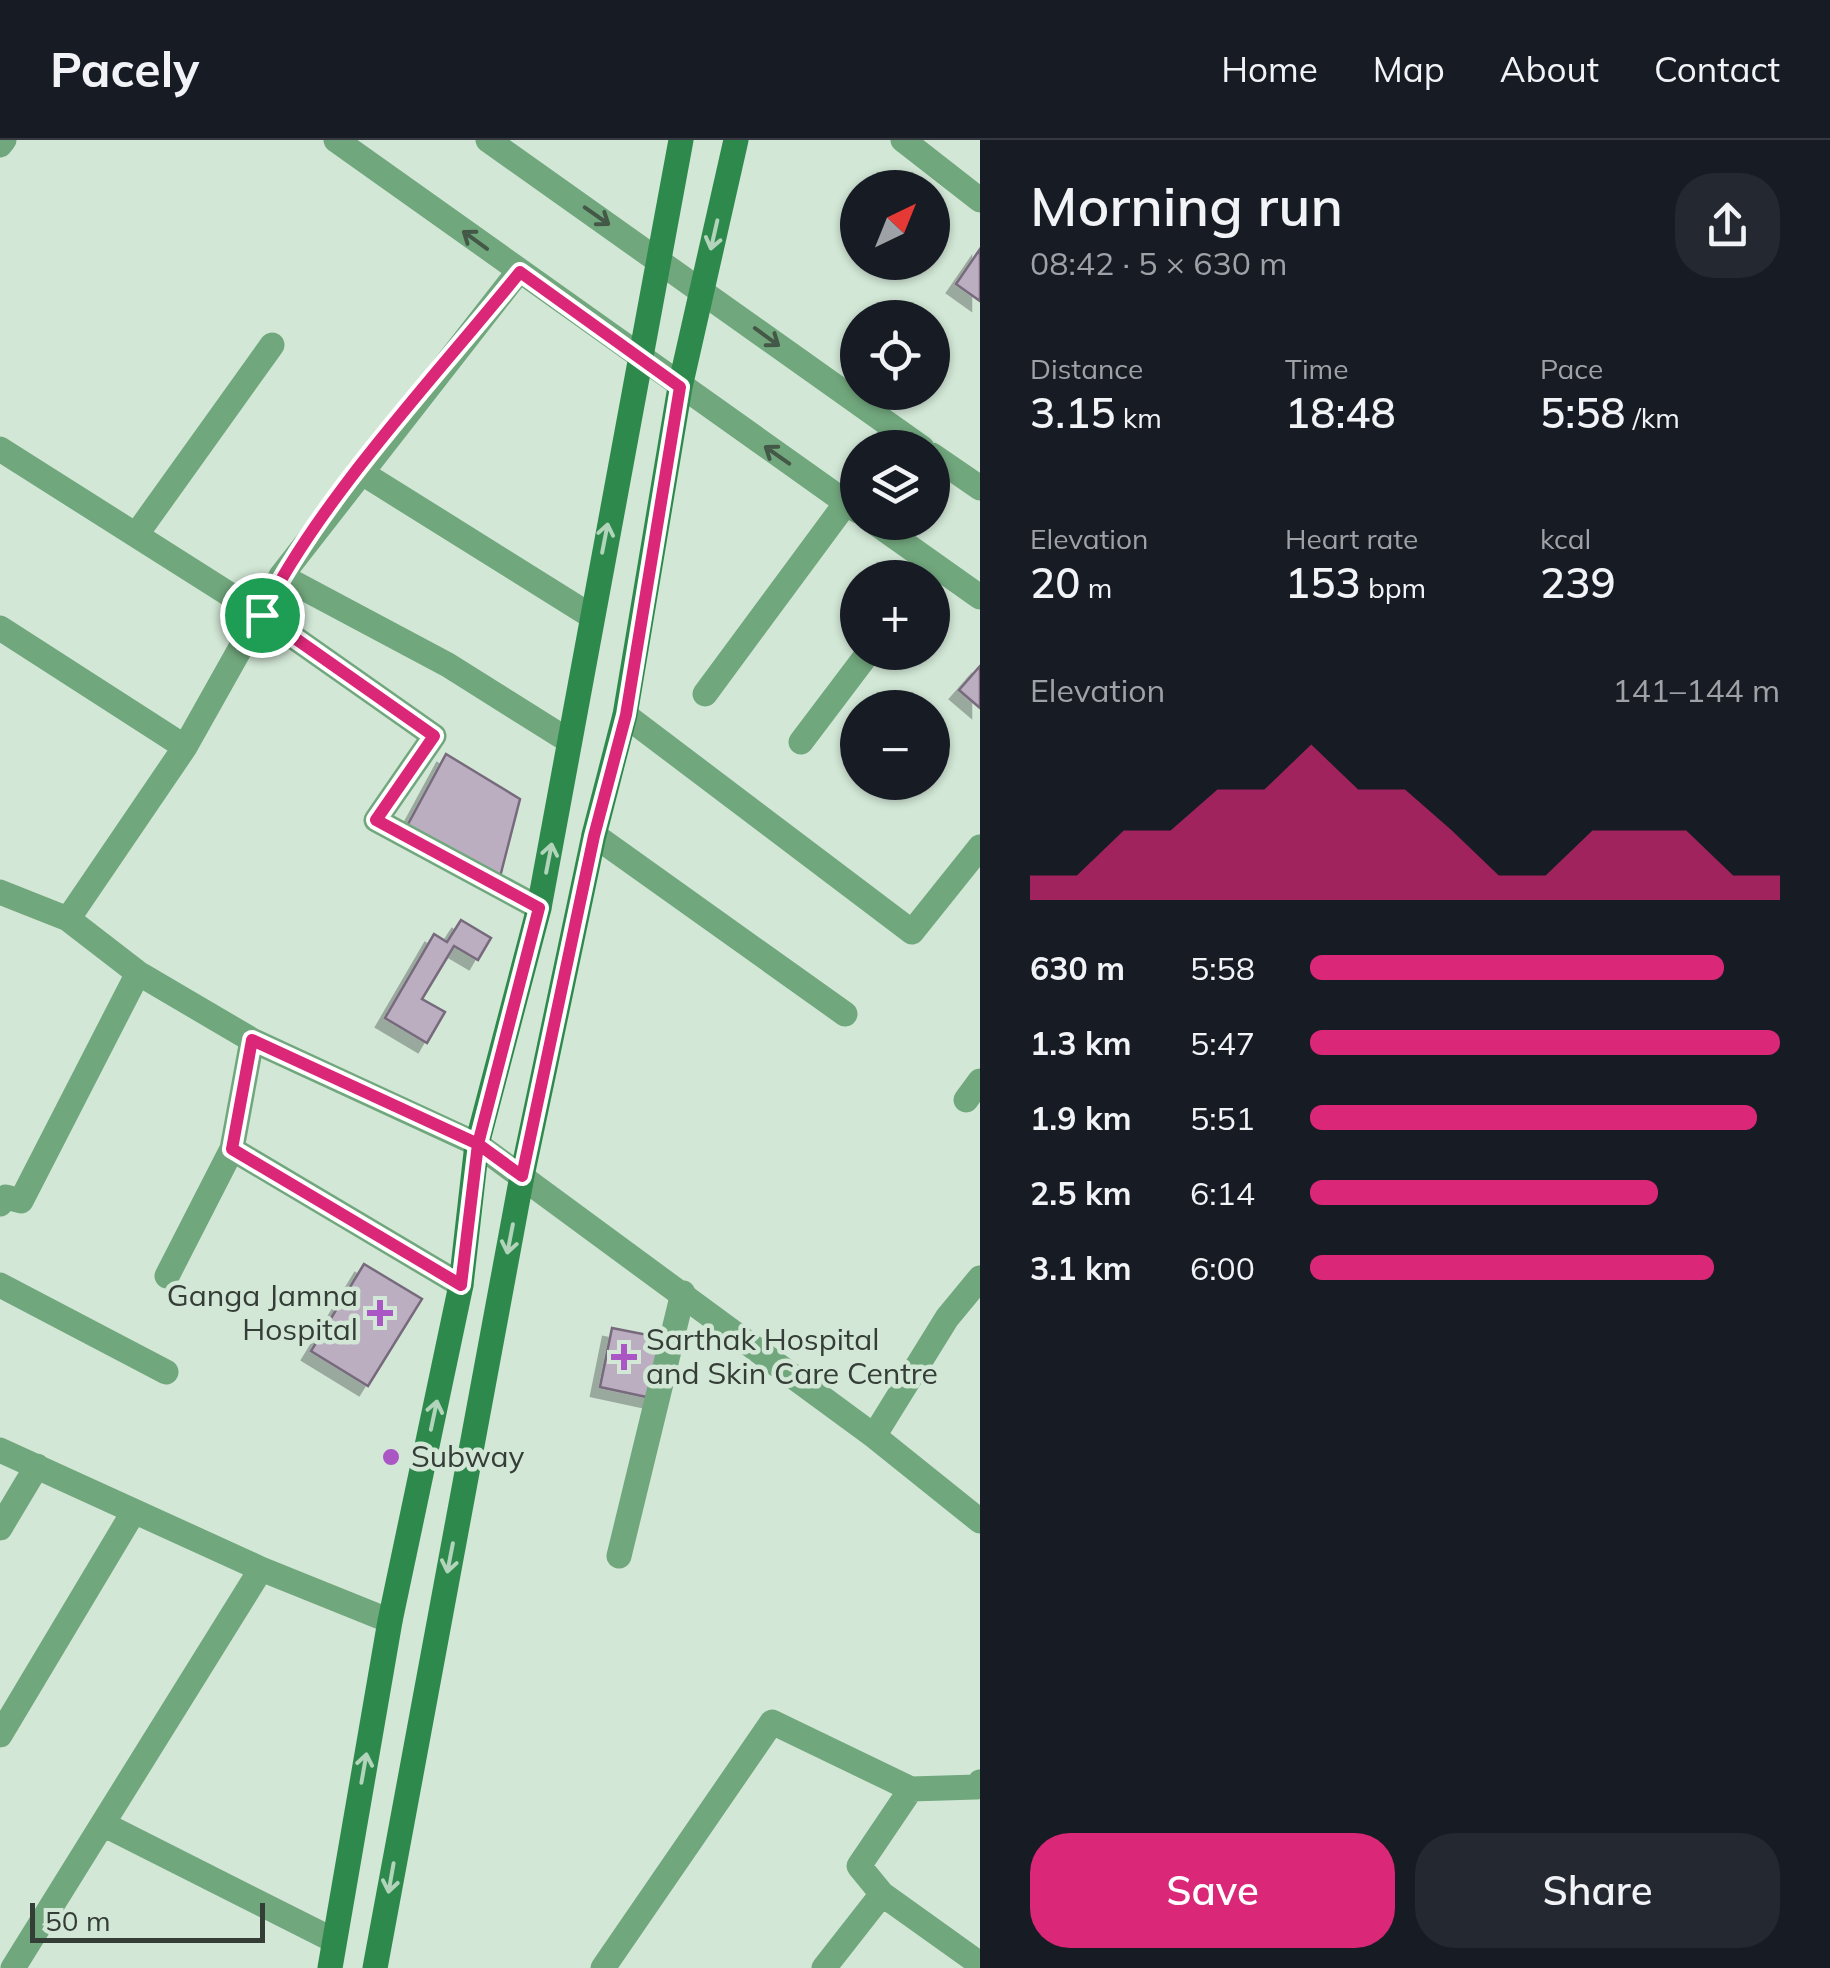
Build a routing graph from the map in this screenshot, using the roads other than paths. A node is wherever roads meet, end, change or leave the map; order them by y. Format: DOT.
graph roads {
  1 [pos="336,140"];
  2 [pos="488,140"];
  3 [pos="681,140"];
  4 [pos="736,140"];
  5 [pos="903,140"];
  6 [pos="980,200"];
  7 [pos="659,260"];
  8 [pos="520,272"];
  9 [pos="701,290"];
  10 [pos="272,345"];
  11 [pos="639,360"];
  12 [pos="680,387"];
  13 [pos="897,430"];
  14 [pos="0,449"];
  15 [pos="950,467"];
  16 [pos="359,472"];
  17 [pos="980,488"];
  18 [pos="840,499"];
  19 [pos="840,522"];
  20 [pos="136,535"];
  21 [pos="895,540"];
  22 [pos="917,560"];
  23 [pos="281,576"];
  24 [pos="950,581"];
  25 [pos="980,597"];
  26 [pos="262,615"];
  27 [pos="591,616"];
  28 [pos="0,628"];
  29 [pos="855,670"];
  30 [pos="704,694"];
  31 [pos="626,715"];
  32 [pos="569,741"];
  33 [pos="802,742"];
  34 [pos="186,747"];
  35 [pos="594,836"];
  36 [pos="980,847"];
  37 [pos="3,901"];
  38 [pos="539,908"];
  39 [pos="68,918"];
  40 [pos="138,972"];
  41 [pos="845,1014"];
  42 [pos="252,1040"];
  43 [pos="478,1144"];
  44 [pos="232,1149"];
  45 [pos="522,1176"];
  46 [pos="0,1204"];
  47 [pos="168,1276"];
  48 [pos="980,1278"];
  49 [pos="0,1285"];
  50 [pos="461,1285"];
  51 [pos="683,1293"];
  52 [pos="166,1372"];
  53 [pos="874,1436"];
  54 [pos="0,1450"];
  55 [pos="37,1466"];
  56 [pos="134,1511"];
  57 [pos="980,1521"];
  58 [pos="0,1528"];
  59 [pos="619,1556"];
  60 [pos="262,1569"];
  61 [pos="390,1621"];
  62 [pos="0,1736"];
  63 [pos="980,1782"];
  64 [pos="911,1789"];
  65 [pos="103,1824"];
  66 [pos="882,1894"];
  67 [pos="333,1940"];
  68 [pos="980,1964"];
  69 [pos="13,1968"];
  70 [pos="330,1968"];
  71 [pos="375,1968"];
  72 [pos="603,1968"];
  73 [pos="824,1968"];
  8 -- 1 [label="street, one-way"];
  2 -- 7 [label="street, one-way"];
  3 -- 7 [label="main road"];
  4 -- 9 [label="main road, one-way"];
  5 -- 6 [label="street"];
  7 -- 9 [label="street"];
  7 -- 11 [label="main road"];
  8 -- 11 [label="street"];
  8 -- 16 [label="street"];
  9 -- 12 [label="main road"];
  9 -- 13 [label="street, one-way"];
  10 -- 20 [label="street"];
  11 -- 12 [label="street"];
  27 -- 11 [label="main road, one-way"];
  18 -- 12 [label="street, one-way"];
  12 -- 31 [label="main road"];
  14 -- 20 [label="street"];
  15 -- 17 [label="street"];
  16 -- 23 [label="street"];
  16 -- 27 [label="street"];
  19 -- 30 [label="street"];
  20 -- 26 [label="street"];
  21 -- 22 [label="street"];
  23 -- 26 [label="street"];
  23 -- 32 [label="street"];
  24 -- 25 [label="street"];
  26 -- 34 [label="street"];
  26 -- 38 [label="street"];
  27 -- 32 [label="main road"];
  28 -- 34 [label="street"];
  29 -- 33 [label="street"];
  31 -- 35 [label="main road"];
  31 -- 36 [label="street"];
  38 -- 32 [label="main road, one-way"];
  34 -- 39 [label="street"];
  35 -- 41 [label="street"];
  35 -- 45 [label="main road"];
  37 -- 39 [label="street"];
  38 -- 43 [label="main road"];
  39 -- 40 [label="street"];
  40 -- 42 [label="street"];
  40 -- 46 [label="street"];
  42 -- 43 [label="street"];
  42 -- 44 [label="street"];
  43 -- 45 [label="street"];
  43 -- 50 [label="main road"];
  44 -- 47 [label="street"];
  44 -- 50 [label="street"];
  45 -- 51 [label="street"];
  45 -- 71 [label="main road, one-way"];
  48 -- 53 [label="street"];
  49 -- 52 [label="street"];
  61 -- 50 [label="main road, one-way"];
  51 -- 53 [label="street"];
  51 -- 59 [label="street"];
  53 -- 57 [label="street"];
  54 -- 55 [label="street"];
  55 -- 56 [label="street"];
  55 -- 58 [label="street"];
  56 -- 60 [label="street"];
  56 -- 62 [label="street"];
  60 -- 61 [label="street"];
  60 -- 65 [label="street"];
  67 -- 61 [label="main road, one-way"];
  63 -- 64 [label="street"];
  64 -- 66 [label="street"];
  64 -- 72 [label="street"];
  65 -- 67 [label="street"];
  65 -- 69 [label="street"];
  66 -- 68 [label="street"];
  66 -- 73 [label="street"];
  67 -- 70 [label="main road"];
}
